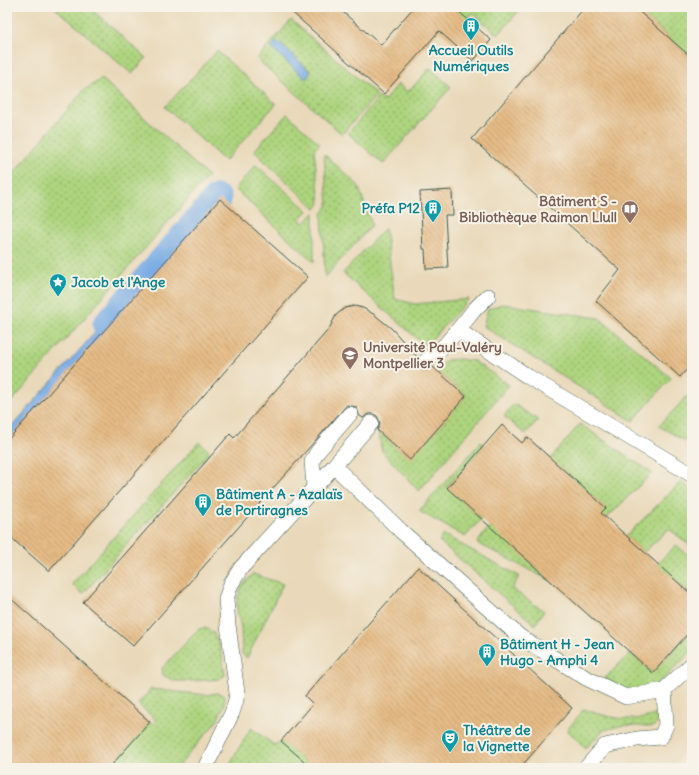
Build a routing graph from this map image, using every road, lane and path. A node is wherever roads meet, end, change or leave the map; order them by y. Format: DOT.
graph roads {
  1 [pos="488,296"];
  2 [pos="458,330"];
  3 [pos="426,361"];
  4 [pos="350,414"];
  5 [pos="371,423"];
  6 [pos="334,466"];
  7 [pos="692,475"];
  8 [pos="314,487"];
  9 [pos="692,664"];
  10 [pos="664,690"];
  11 [pos="205,767"];
  12 [pos="586,768"];
  1 -- 2 [label="lane"];
  2 -- 3 [label="lane"];
  2 -- 7 [label="lane"];
  4 -- 8 [label="lane"];
  5 -- 6 [label="lane"];
  6 -- 8 [label="lane"];
  6 -- 10 [label="lane"];
  8 -- 11 [label="lane"];
  9 -- 10 [label="lane"];
  10 -- 12 [label="lane"];
}
